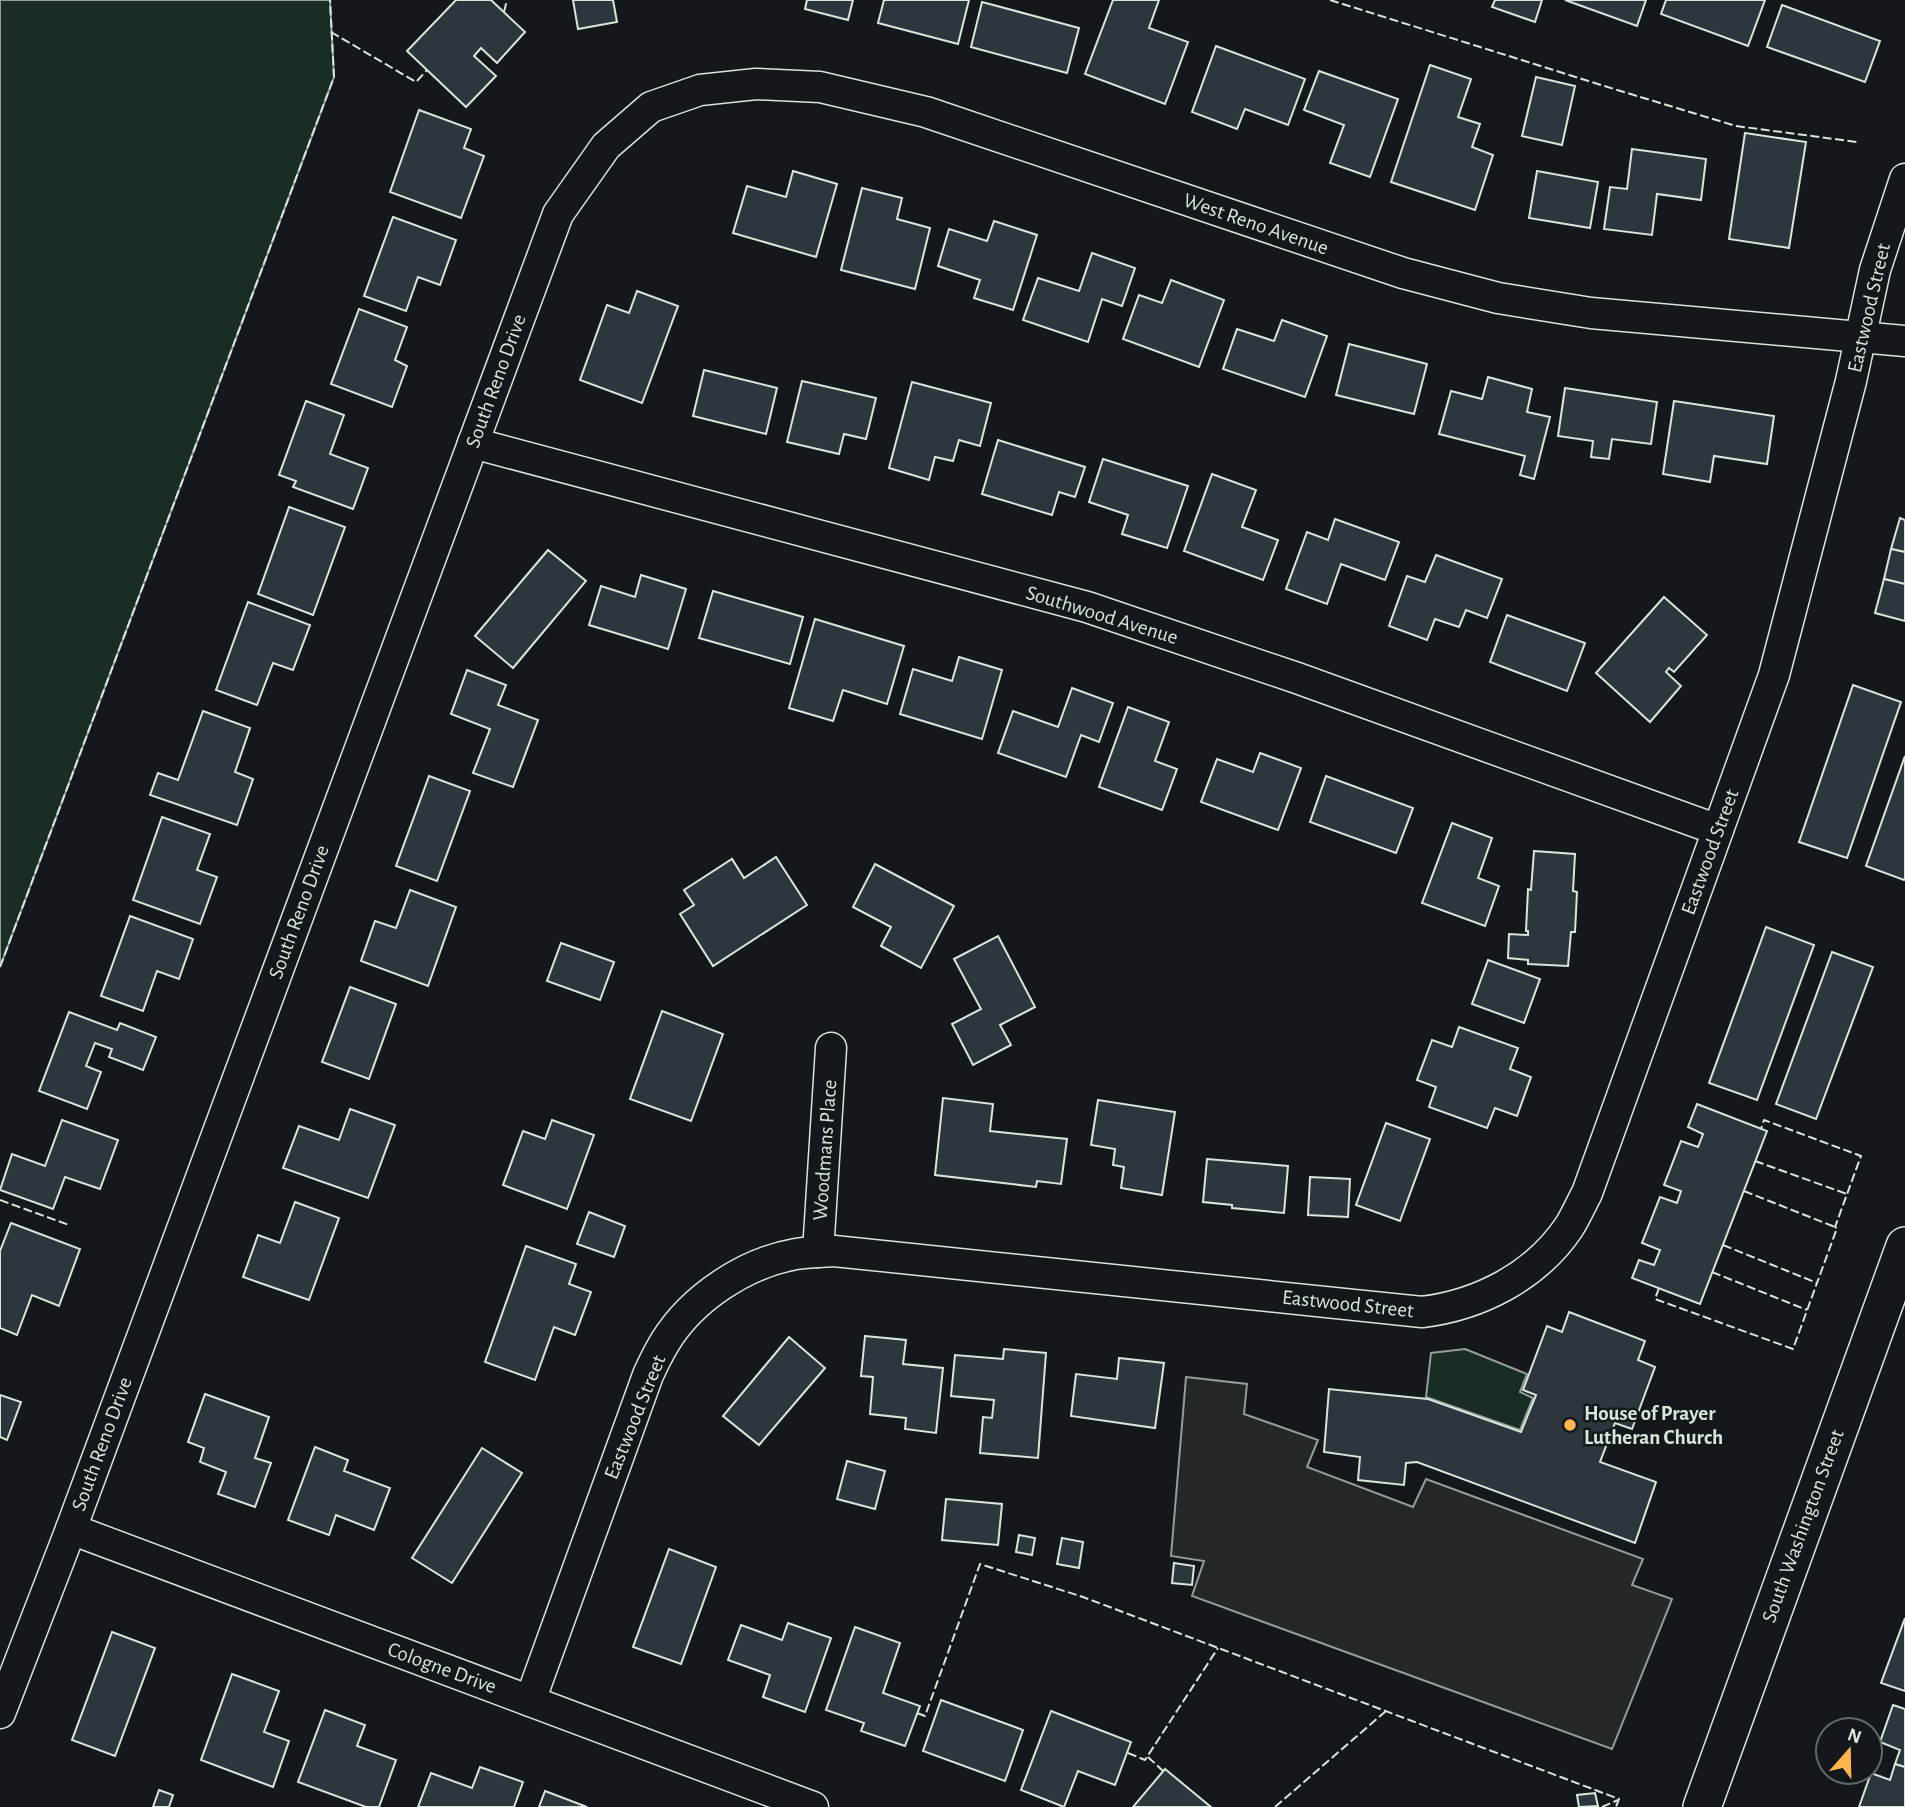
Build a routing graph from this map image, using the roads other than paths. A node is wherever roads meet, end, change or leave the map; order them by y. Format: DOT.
graph roads {
  1 [pos="626,128"];
  2 [pos="1905,179"];
  3 [pos="1860,338"];
  4 [pos="1905,341"];
  5 [pos="473,443"];
  6 [pos="1718,830"];
  7 [pos="831,1048"];
  8 [pos="1905,1246"];
  9 [pos="818,1252"];
  10 [pos="71,1529"];
  11 [pos="530,1701"];
  12 [pos="0,1713"];
  13 [pos="813,1807"];
  14 [pos="1702,1807"];
  1 -- 3 [label="street, West Reno Avenue"];
  1 -- 5 [label="street, South Reno Drive"];
  2 -- 3 [label="street, Eastwood Street"];
  3 -- 4 [label="street, West Reno Avenue"];
  3 -- 6 [label="street, Eastwood Street"];
  5 -- 6 [label="street, Southwood Avenue"];
  5 -- 10 [label="street, South Reno Drive"];
  6 -- 9 [label="street, Eastwood Street"];
  7 -- 9 [label="street, Woodmans Place"];
  8 -- 14 [label="street, South Washington Street"];
  9 -- 11 [label="street, Eastwood Street"];
  10 -- 11 [label="street, Cologne Drive"];
  10 -- 12 [label="street, South Reno Drive"];
  11 -- 13 [label="street, Cologne Drive"];
}
